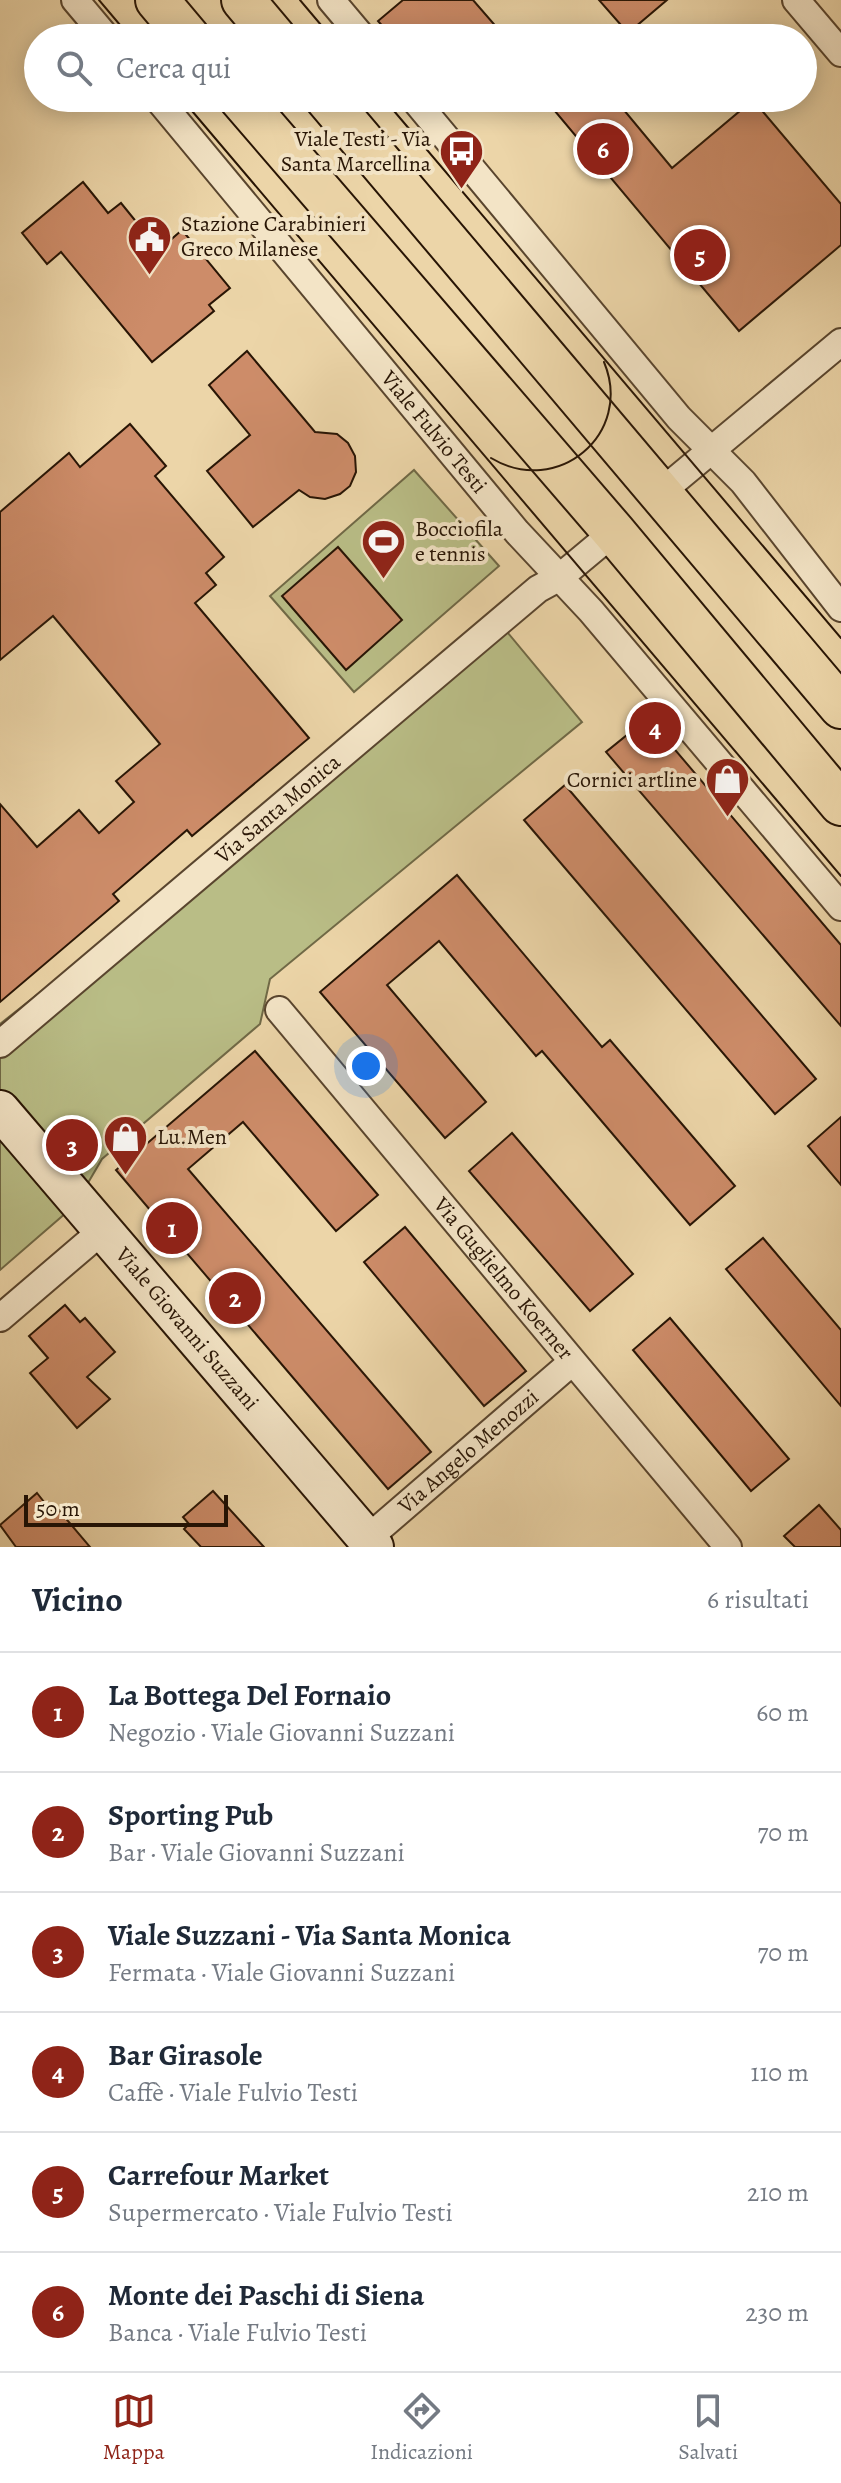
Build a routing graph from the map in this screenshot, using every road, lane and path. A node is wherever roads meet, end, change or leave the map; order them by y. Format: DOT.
graph roads {
  1 [pos="75,0"];
  2 [pos="157,0"];
  3 [pos="243,0"];
  4 [pos="796,0"];
  5 [pos="337,2"];
  6 [pos="95,24"];
  7 [pos="177,24"];
  8 [pos="263,24"];
  9 [pos="353,24"];
  10 [pos="816,24"];
  11 [pos="817,25"];
  12 [pos="841,53"];
  13 [pos="169,112"];
  14 [pos="252,112"];
  15 [pos="338,112"];
  16 [pos="425,112"];
  17 [pos="841,342"];
  18 [pos="712,449"];
  19 [pos="660,493"];
  20 [pos="614,532"];
  21 [pos="560,577"];
  22 [pos="841,608"];
  23 [pos="841,707"];
  24 [pos="841,804"];
  25 [pos="841,907"];
  26 [pos="279,1010"];
  27 [pos="0,1044"];
  28 [pos="0,1110"];
  29 [pos="103,1230"];
  30 [pos="0,1318"];
  31 [pos="571,1363"];
  32 [pos="370,1543"];
  33 [pos="728,1547"];
  1 -- 6 [label="street"];
  2 -- 7 [label="main road"];
  3 -- 8 [label="main road"];
  4 -- 10 [label="street"];
  5 -- 9 [label="street"];
  11 -- 12 [label="street"];
  13 -- 21 [label="street, Viale Fulvio Testi"];
  14 -- 20 [label="main road"];
  15 -- 19 [label="main road"];
  16 -- 18 [label="street"];
  17 -- 18 [label="street"];
  18 -- 19 [label="street"];
  18 -- 22 [label="street"];
  19 -- 20 [label="main road"];
  19 -- 23 [label="main road"];
  20 -- 21 [label="street, Via Santa Monica"];
  20 -- 24 [label="main road"];
  21 -- 25 [label="street, Viale Fulvio Testi"];
  21 -- 27 [label="street, Via Santa Monica"];
  26 -- 31 [label="street, Via Guglielmo Koerner"];
  28 -- 29 [label="street, Viale Giovanni Suzzani"];
  29 -- 30 [label="street"];
  29 -- 32 [label="street, Viale Giovanni Suzzani"];
  31 -- 32 [label="street, Via Angelo Menozzi"];
  31 -- 33 [label="street, Via Guglielmo Koerner"];
}
